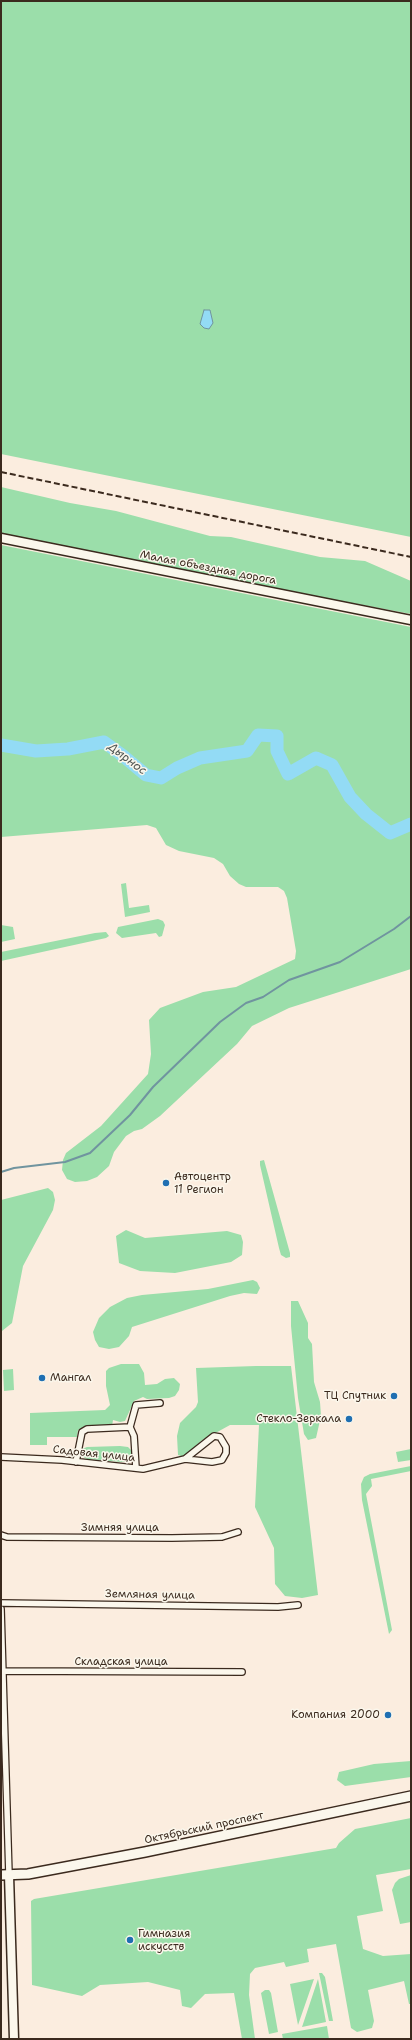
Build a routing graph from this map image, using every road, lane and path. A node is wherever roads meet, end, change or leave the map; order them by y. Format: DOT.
graph roads {
  1 [pos="1,538"];
  2 [pos="411,620"];
  3 [pos="160,1403"];
  4 [pos="130,1427"];
  5 [pos="1,1458"];
  6 [pos="185,1459"];
  7 [pos="76,1462"];
  8 [pos="136,1468"];
  9 [pos="238,1532"];
  10 [pos="1,1535"];
  11 [pos="1,1603"];
  12 [pos="298,1605"];
  13 [pos="1,1608"];
  14 [pos="2,1671"];
  15 [pos="242,1672"];
  16 [pos="411,1796"];
  17 [pos="5,1875"];
  18 [pos="14,2039"];
  1 -- 2 [label="street, Малая объездная дорога"];
  3 -- 4 [label="street"];
  4 -- 7 [label="street"];
  4 -- 8 [label="street"];
  5 -- 7 [label="street, Садовая улица"];
  6 -- 6 [label="street, Садовая улица"];
  6 -- 8 [label="street, Садовая улица"];
  7 -- 8 [label="street, Садовая улица"];
  9 -- 10 [label="street, Зимняя улица"];
  11 -- 12 [label="street, Земляная улица"];
  13 -- 14 [label="street"];
  14 -- 15 [label="street, Складская улица"];
  14 -- 17 [label="street"];
  16 -- 17 [label="main road, Октябрьский проспект"];
  17 -- 18 [label="street"];
}
